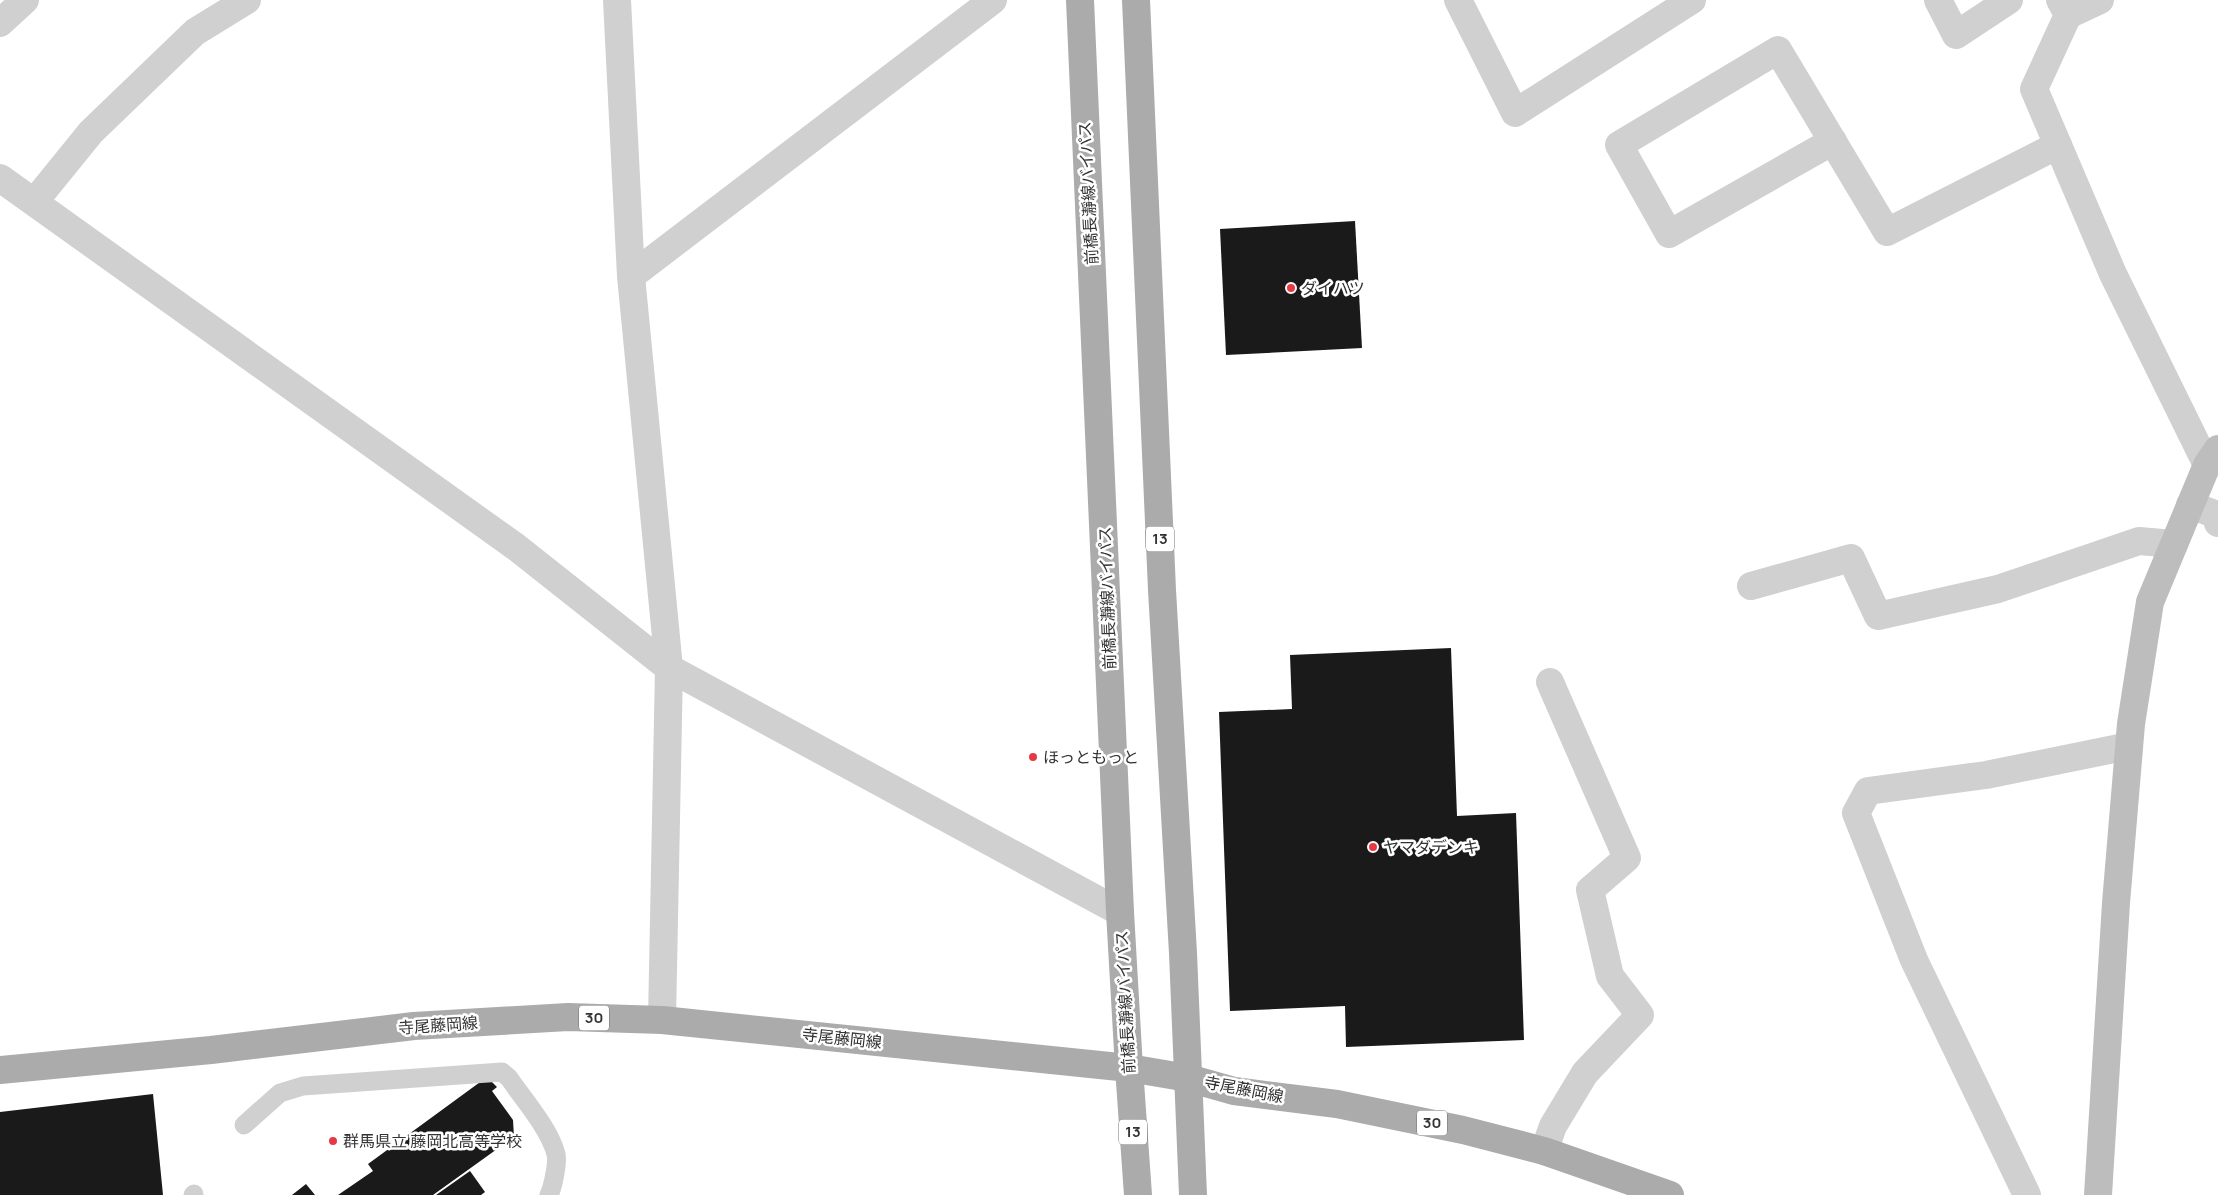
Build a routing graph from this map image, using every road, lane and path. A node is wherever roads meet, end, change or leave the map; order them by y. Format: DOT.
graph roads {
  1 [pos="25,0"];
  2 [pos="246,0"];
  3 [pos="618,0"];
  4 [pos="993,0"];
  5 [pos="1080,0"];
  6 [pos="1136,0"];
  7 [pos="1458,0"];
  8 [pos="1692,0"];
  9 [pos="1938,0"];
  10 [pos="2009,0"];
  11 [pos="2100,0"];
  12 [pos="2064,8"];
  13 [pos="0,23"];
  14 [pos="1833,141"];
  15 [pos="2058,145"];
  16 [pos="0,178"];
  17 [pos="35,201"];
  18 [pos="631,276"];
  19 [pos="2213,457"];
  20 [pos="2190,505"];
  21 [pos="2218,523"];
  22 [pos="2174,544"];
  23 [pos="1751,586"];
  24 [pos="669,668"];
  25 [pos="1550,682"];
  26 [pos="2129,746"];
  27 [pos="1120,912"];
  28 [pos="662,1020"];
  29 [pos="1129,1068"];
  30 [pos="0,1070"];
  31 [pos="1188,1078"];
  32 [pos="244,1125"];
  33 [pos="1544,1151"];
  34 [pos="549,1195"];
  35 [pos="1138,1195"];
  36 [pos="1192,1195"];
  37 [pos="1670,1195"];
  38 [pos="2027,1195"];
  39 [pos="2098,1195"];
  1 -- 13 [label="street"];
  2 -- 17 [label="street"];
  3 -- 18 [label="street"];
  4 -- 18 [label="street"];
  5 -- 27 [label="main road, 前橋長瀞線バイパス / 13"];
  6 -- 31 [label="main road, 13"];
  7 -- 8 [label="street"];
  9 -- 10 [label="street"];
  11 -- 12 [label="street"];
  12 -- 15 [label="street"];
  14 -- 14 [label="street"];
  14 -- 15 [label="street"];
  15 -- 19 [label="street"];
  16 -- 17 [label="street"];
  17 -- 24 [label="street"];
  18 -- 24 [label="street"];
  19 -- 20 [label="street"];
  20 -- 21 [label="street"];
  20 -- 22 [label="street"];
  22 -- 23 [label="street"];
  22 -- 26 [label="street"];
  24 -- 27 [label="street"];
  24 -- 28 [label="street"];
  25 -- 33 [label="street"];
  26 -- 38 [label="street"];
  26 -- 39 [label="street"];
  27 -- 29 [label="main road, 前橋長瀞線バイパス / 13"];
  28 -- 29 [label="main road, 寺尾藤岡線 / 30"];
  28 -- 30 [label="main road, 寺尾藤岡線 / 30"];
  29 -- 31 [label="main road, 寺尾藤岡線 / 30"];
  29 -- 35 [label="main road, 前橋長瀞線バイパス / 13"];
  31 -- 33 [label="main road, 寺尾藤岡線 / 30"];
  31 -- 36 [label="main road, 13"];
  32 -- 34 [label="lane"];
  33 -- 37 [label="main road, 寺尾藤岡線 / 30"];
}
